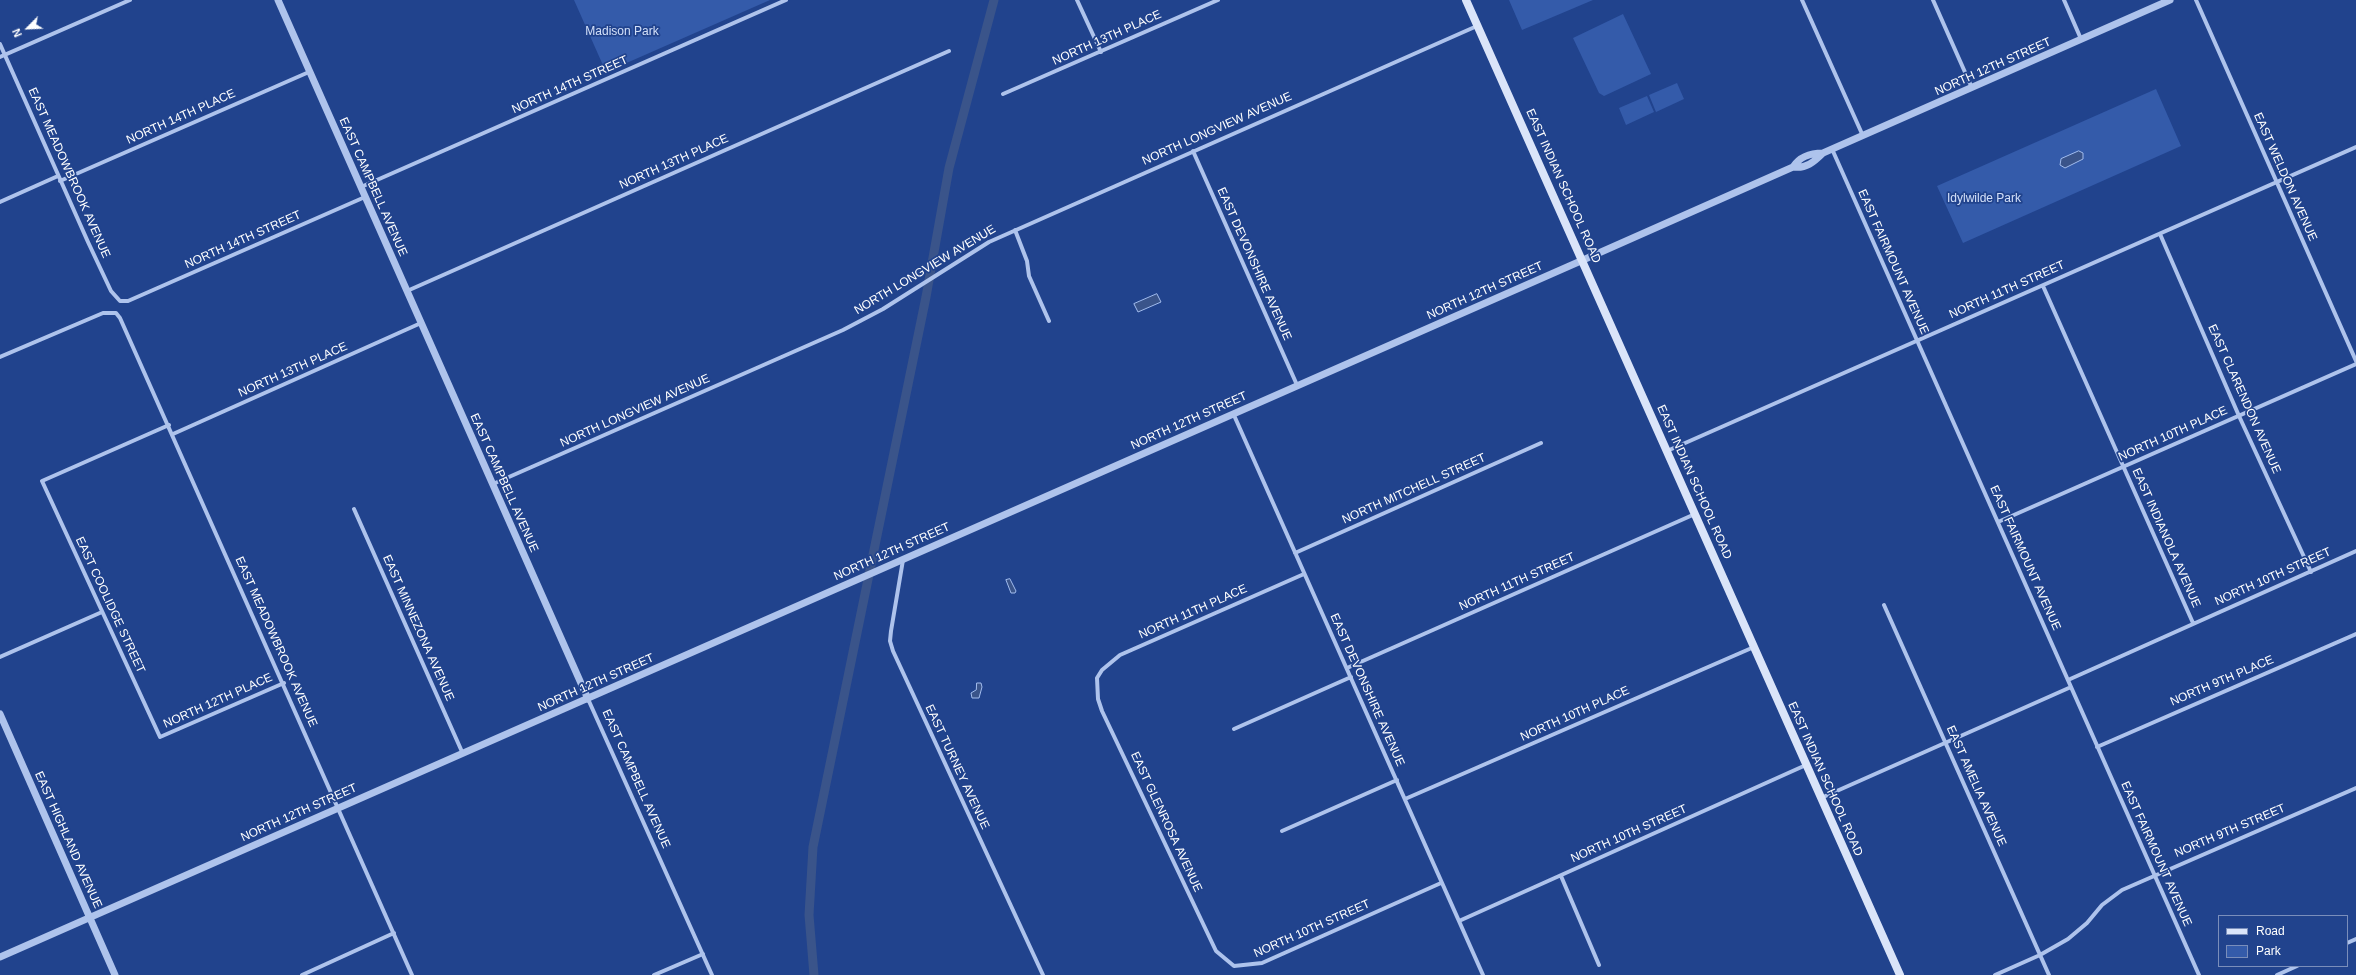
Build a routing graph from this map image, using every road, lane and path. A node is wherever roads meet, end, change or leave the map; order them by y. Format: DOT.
graph roads {
  1 [pos="130,0"];
  2 [pos="278,0"];
  3 [pos="786,0"];
  4 [pos="1077,0"];
  5 [pos="1218,0"];
  6 [pos="1466,0"];
  7 [pos="1802,0"];
  8 [pos="1933,0"];
  9 [pos="2064,0"];
  10 [pos="2170,0"];
  11 [pos="2196,0"];
  12 [pos="1209,2"];
  13 [pos="1477,26"];
  14 [pos="2081,40"];
  15 [pos="0,44"];
  16 [pos="949,51"];
  17 [pos="1101,52"];
  18 [pos="5,55"];
  19 [pos="0,57"];
  20 [pos="309,72"];
  21 [pos="1972,88"];
  22 [pos="1003,94"];
  23 [pos="1863,136"];
  24 [pos="2356,147"];
  25 [pos="1832,149"];
  26 [pos="1193,151"];
  27 [pos="59,179"];
  28 [pos="2277,183"];
  29 [pos="361,187"];
  30 [pos="365,197"];
  31 [pos="0,202"];
  32 [pos="1015,230"];
  33 [pos="2160,234"];
  34 [pos="1583,260"];
  35 [pos="2043,286"];
  36 [pos="407,291"];
  37 [pos="128,301"];
  38 [pos="1049,321"];
  39 [pos="421,324"];
  40 [pos="1916,340"];
  41 [pos="0,357"];
  42 [pos="2356,363"];
  43 [pos="1297,385"];
  44 [pos="1233,413"];
  45 [pos="2239,416"];
  46 [pos="169,425"];
  47 [pos="173,434"];
  48 [pos="1541,443"];
  49 [pos="1667,452"];
  50 [pos="2123,467"];
  51 [pos="493,484"];
  52 [pos="354,509"];
  53 [pos="1695,514"];
  54 [pos="1998,522"];
  55 [pos="2356,551"];
  56 [pos="1295,553"];
  57 [pos="903,560"];
  58 [pos="2311,572"];
  59 [pos="1304,574"];
  60 [pos="1884,605"];
  61 [pos="102,612"];
  62 [pos="2193,623"];
  63 [pos="2356,634"];
  64 [pos="1754,647"];
  65 [pos="0,657"];
  66 [pos="1347,668"];
  67 [pos="1351,677"];
  68 [pos="1098,678"];
  69 [pos="2068,680"];
  70 [pos="284,683"];
  71 [pos="2071,687"];
  72 [pos="588,699"];
  73 [pos="0,714"];
  74 [pos="1234,729"];
  75 [pos="160,737"];
  76 [pos="1946,743"];
  77 [pos="2097,747"];
  78 [pos="463,754"];
  79 [pos="1806,765"];
  80 [pos="1397,780"];
  81 [pos="2356,788"];
  82 [pos="1821,798"];
  83 [pos="1405,799"];
  84 [pos="339,808"];
  85 [pos="1282,831"];
  86 [pos="2154,874"];
  87 [pos="1561,876"];
  88 [pos="1441,883"];
  89 [pos="90,918"];
  90 [pos="1459,921"];
  91 [pos="394,933"];
  92 [pos="703,954"];
  93 [pos="2040,955"];
  94 [pos="0,958"];
  95 [pos="1599,965"];
  96 [pos="1234,966"];
  97 [pos="2295,967"];
  98 [pos="116,975"];
  99 [pos="302,975"];
  100 [pos="412,975"];
  101 [pos="654,975"];
  102 [pos="712,975"];
  103 [pos="1043,975"];
  104 [pos="1483,975"];
  105 [pos="1900,975"];
  106 [pos="1994,975"];
  107 [pos="2049,975"];
  108 [pos="2199,975"];
  109 [pos="2277,975"];
  1 -- 18 [label="street"];
  2 -- 20 [label="street, EAST CAMPBELL AVENUE"];
  3 -- 29 [label="street, NORTH 14TH STREET"];
  4 -- 17 [label="street"];
  5 -- 12 [label="street, NORTH 13TH PLACE"];
  6 -- 13 [label="main road, EAST INDIAN SCHOOL ROAD"];
  7 -- 23 [label="street"];
  8 -- 21 [label="street"];
  9 -- 14 [label="street"];
  10 -- 14 [label="street, NORTH 12TH STREET"];
  11 -- 28 [label="street, EAST WELDON AVENUE"];
  12 -- 17 [label="street, NORTH 13TH PLACE"];
  13 -- 26 [label="street, NORTH LONGVIEW AVENUE"];
  13 -- 34 [label="main road, EAST INDIAN SCHOOL ROAD"];
  14 -- 21 [label="street, NORTH 12TH STREET"];
  15 -- 18 [label="street, EAST MEADOWBROOK AVENUE"];
  16 -- 36 [label="street, NORTH 13TH PLACE"];
  17 -- 22 [label="street, NORTH 13TH PLACE"];
  18 -- 19 [label="street"];
  18 -- 27 [label="street, EAST MEADOWBROOK AVENUE"];
  20 -- 27 [label="street, NORTH 14TH PLACE"];
  20 -- 29 [label="street, EAST CAMPBELL AVENUE"];
  21 -- 23 [label="street, NORTH 12TH STREET"];
  23 -- 25 [label="street, NORTH 12TH STREET"];
  24 -- 28 [label="street, NORTH 11TH STREET"];
  25 -- 34 [label="street, NORTH 12TH STREET"];
  25 -- 40 [label="street, EAST FAIRMOUNT AVENUE"];
  26 -- 32 [label="street, NORTH LONGVIEW AVENUE"];
  26 -- 43 [label="street, EAST DEVONSHIRE AVENUE"];
  27 -- 31 [label="street, NORTH 14TH PLACE"];
  27 -- 37 [label="street, EAST MEADOWBROOK AVENUE"];
  28 -- 33 [label="street, NORTH 11TH STREET"];
  28 -- 42 [label="street, EAST WELDON AVENUE"];
  29 -- 30 [label="street, EAST CAMPBELL AVENUE"];
  30 -- 36 [label="street, EAST CAMPBELL AVENUE"];
  30 -- 37 [label="street, NORTH 14TH STREET"];
  32 -- 38 [label="street"];
  32 -- 51 [label="street, NORTH LONGVIEW AVENUE"];
  33 -- 35 [label="street, NORTH 11TH STREET"];
  33 -- 45 [label="street, EAST CLARENDON AVENUE"];
  34 -- 43 [label="street, NORTH 12TH STREET"];
  34 -- 49 [label="main road, EAST INDIAN SCHOOL ROAD"];
  35 -- 40 [label="street, NORTH 11TH STREET"];
  35 -- 50 [label="street, EAST INDIANOLA AVENUE"];
  36 -- 39 [label="street, EAST CAMPBELL AVENUE"];
  39 -- 47 [label="street, NORTH 13TH PLACE"];
  39 -- 51 [label="street, EAST CAMPBELL AVENUE"];
  40 -- 49 [label="street, NORTH 11TH STREET"];
  40 -- 54 [label="street, EAST FAIRMOUNT AVENUE"];
  41 -- 46 [label="street, EAST MEADOWBROOK AVENUE"];
  42 -- 45 [label="street, NORTH 10TH PLACE"];
  43 -- 44 [label="street, NORTH 12TH STREET"];
  44 -- 56 [label="street, EAST DEVONSHIRE AVENUE"];
  44 -- 57 [label="street, NORTH 12TH STREET"];
  45 -- 50 [label="street, NORTH 10TH PLACE"];
  45 -- 58 [label="street, EAST CLARENDON AVENUE"];
  46 -- 47 [label="street, EAST MEADOWBROOK AVENUE"];
  46 -- 61 [label="street, EAST COOLIDGE STREET"];
  47 -- 70 [label="street, EAST MEADOWBROOK AVENUE"];
  48 -- 56 [label="street, NORTH MITCHELL STREET"];
  49 -- 53 [label="main road, EAST INDIAN SCHOOL ROAD"];
  50 -- 54 [label="street, NORTH 10TH PLACE"];
  50 -- 62 [label="street, EAST INDIANOLA AVENUE"];
  51 -- 72 [label="street, EAST CAMPBELL AVENUE"];
  52 -- 78 [label="street, EAST MINNEZONA AVENUE"];
  53 -- 64 [label="main road, EAST INDIAN SCHOOL ROAD"];
  53 -- 66 [label="street, NORTH 11TH STREET"];
  54 -- 69 [label="street, EAST FAIRMOUNT AVENUE"];
  55 -- 58 [label="street, NORTH 10TH STREET"];
  56 -- 59 [label="street, EAST DEVONSHIRE AVENUE"];
  57 -- 72 [label="street, NORTH 12TH STREET"];
  57 -- 103 [label="street, EAST TURNEY AVENUE"];
  58 -- 62 [label="street, NORTH 10TH STREET"];
  59 -- 66 [label="street, EAST DEVONSHIRE AVENUE"];
  59 -- 68 [label="street, NORTH 11TH PLACE"];
  60 -- 76 [label="street, EAST AMELIA AVENUE"];
  61 -- 65 [label="street"];
  61 -- 75 [label="street, EAST COOLIDGE STREET"];
  62 -- 69 [label="street, NORTH 10TH STREET"];
  63 -- 77 [label="street, NORTH 9TH PLACE"];
  64 -- 79 [label="main road, EAST INDIAN SCHOOL ROAD"];
  64 -- 83 [label="street, NORTH 10TH PLACE"];
  66 -- 67 [label="street, EAST DEVONSHIRE AVENUE"];
  67 -- 74 [label="street"];
  67 -- 80 [label="street, EAST DEVONSHIRE AVENUE"];
  68 -- 96 [label="street, EAST GLENROSA AVENUE"];
  69 -- 71 [label="street, EAST FAIRMOUNT AVENUE"];
  70 -- 75 [label="street, NORTH 12TH PLACE"];
  70 -- 84 [label="street, EAST MEADOWBROOK AVENUE"];
  71 -- 76 [label="street"];
  71 -- 77 [label="street, EAST FAIRMOUNT AVENUE"];
  72 -- 78 [label="street, NORTH 12TH STREET"];
  72 -- 92 [label="street, EAST CAMPBELL AVENUE"];
  73 -- 89 [label="street, EAST HIGHLAND AVENUE"];
  76 -- 82 [label="street"];
  76 -- 93 [label="street, EAST AMELIA AVENUE"];
  77 -- 86 [label="street, EAST FAIRMOUNT AVENUE"];
  78 -- 84 [label="street, NORTH 12TH STREET"];
  79 -- 82 [label="main road, EAST INDIAN SCHOOL ROAD"];
  79 -- 87 [label="street, NORTH 10TH STREET"];
  80 -- 83 [label="street, EAST DEVONSHIRE AVENUE"];
  80 -- 85 [label="street"];
  81 -- 86 [label="street, NORTH 9TH STREET"];
  82 -- 105 [label="main road, EAST INDIAN SCHOOL ROAD"];
  83 -- 88 [label="street, EAST DEVONSHIRE AVENUE"];
  84 -- 89 [label="street, NORTH 12TH STREET"];
  84 -- 91 [label="street, EAST MEADOWBROOK AVENUE"];
  86 -- 93 [label="street, NORTH 9TH STREET"];
  86 -- 108 [label="street, EAST FAIRMOUNT AVENUE"];
  87 -- 90 [label="street, NORTH 10TH STREET"];
  87 -- 95 [label="street"];
  88 -- 90 [label="street, EAST DEVONSHIRE AVENUE"];
  88 -- 96 [label="street, NORTH 10TH STREET"];
  89 -- 94 [label="street, NORTH 12TH STREET"];
  89 -- 98 [label="street, EAST HIGHLAND AVENUE"];
  90 -- 104 [label="street, EAST DEVONSHIRE AVENUE"];
  91 -- 99 [label="street"];
  91 -- 100 [label="street, EAST MEADOWBROOK AVENUE"];
  92 -- 101 [label="street"];
  92 -- 102 [label="street, EAST CAMPBELL AVENUE"];
  93 -- 106 [label="street, NORTH 9TH STREET"];
  93 -- 107 [label="street, EAST AMELIA AVENUE"];
  97 -- 109 [label="street"];
}
